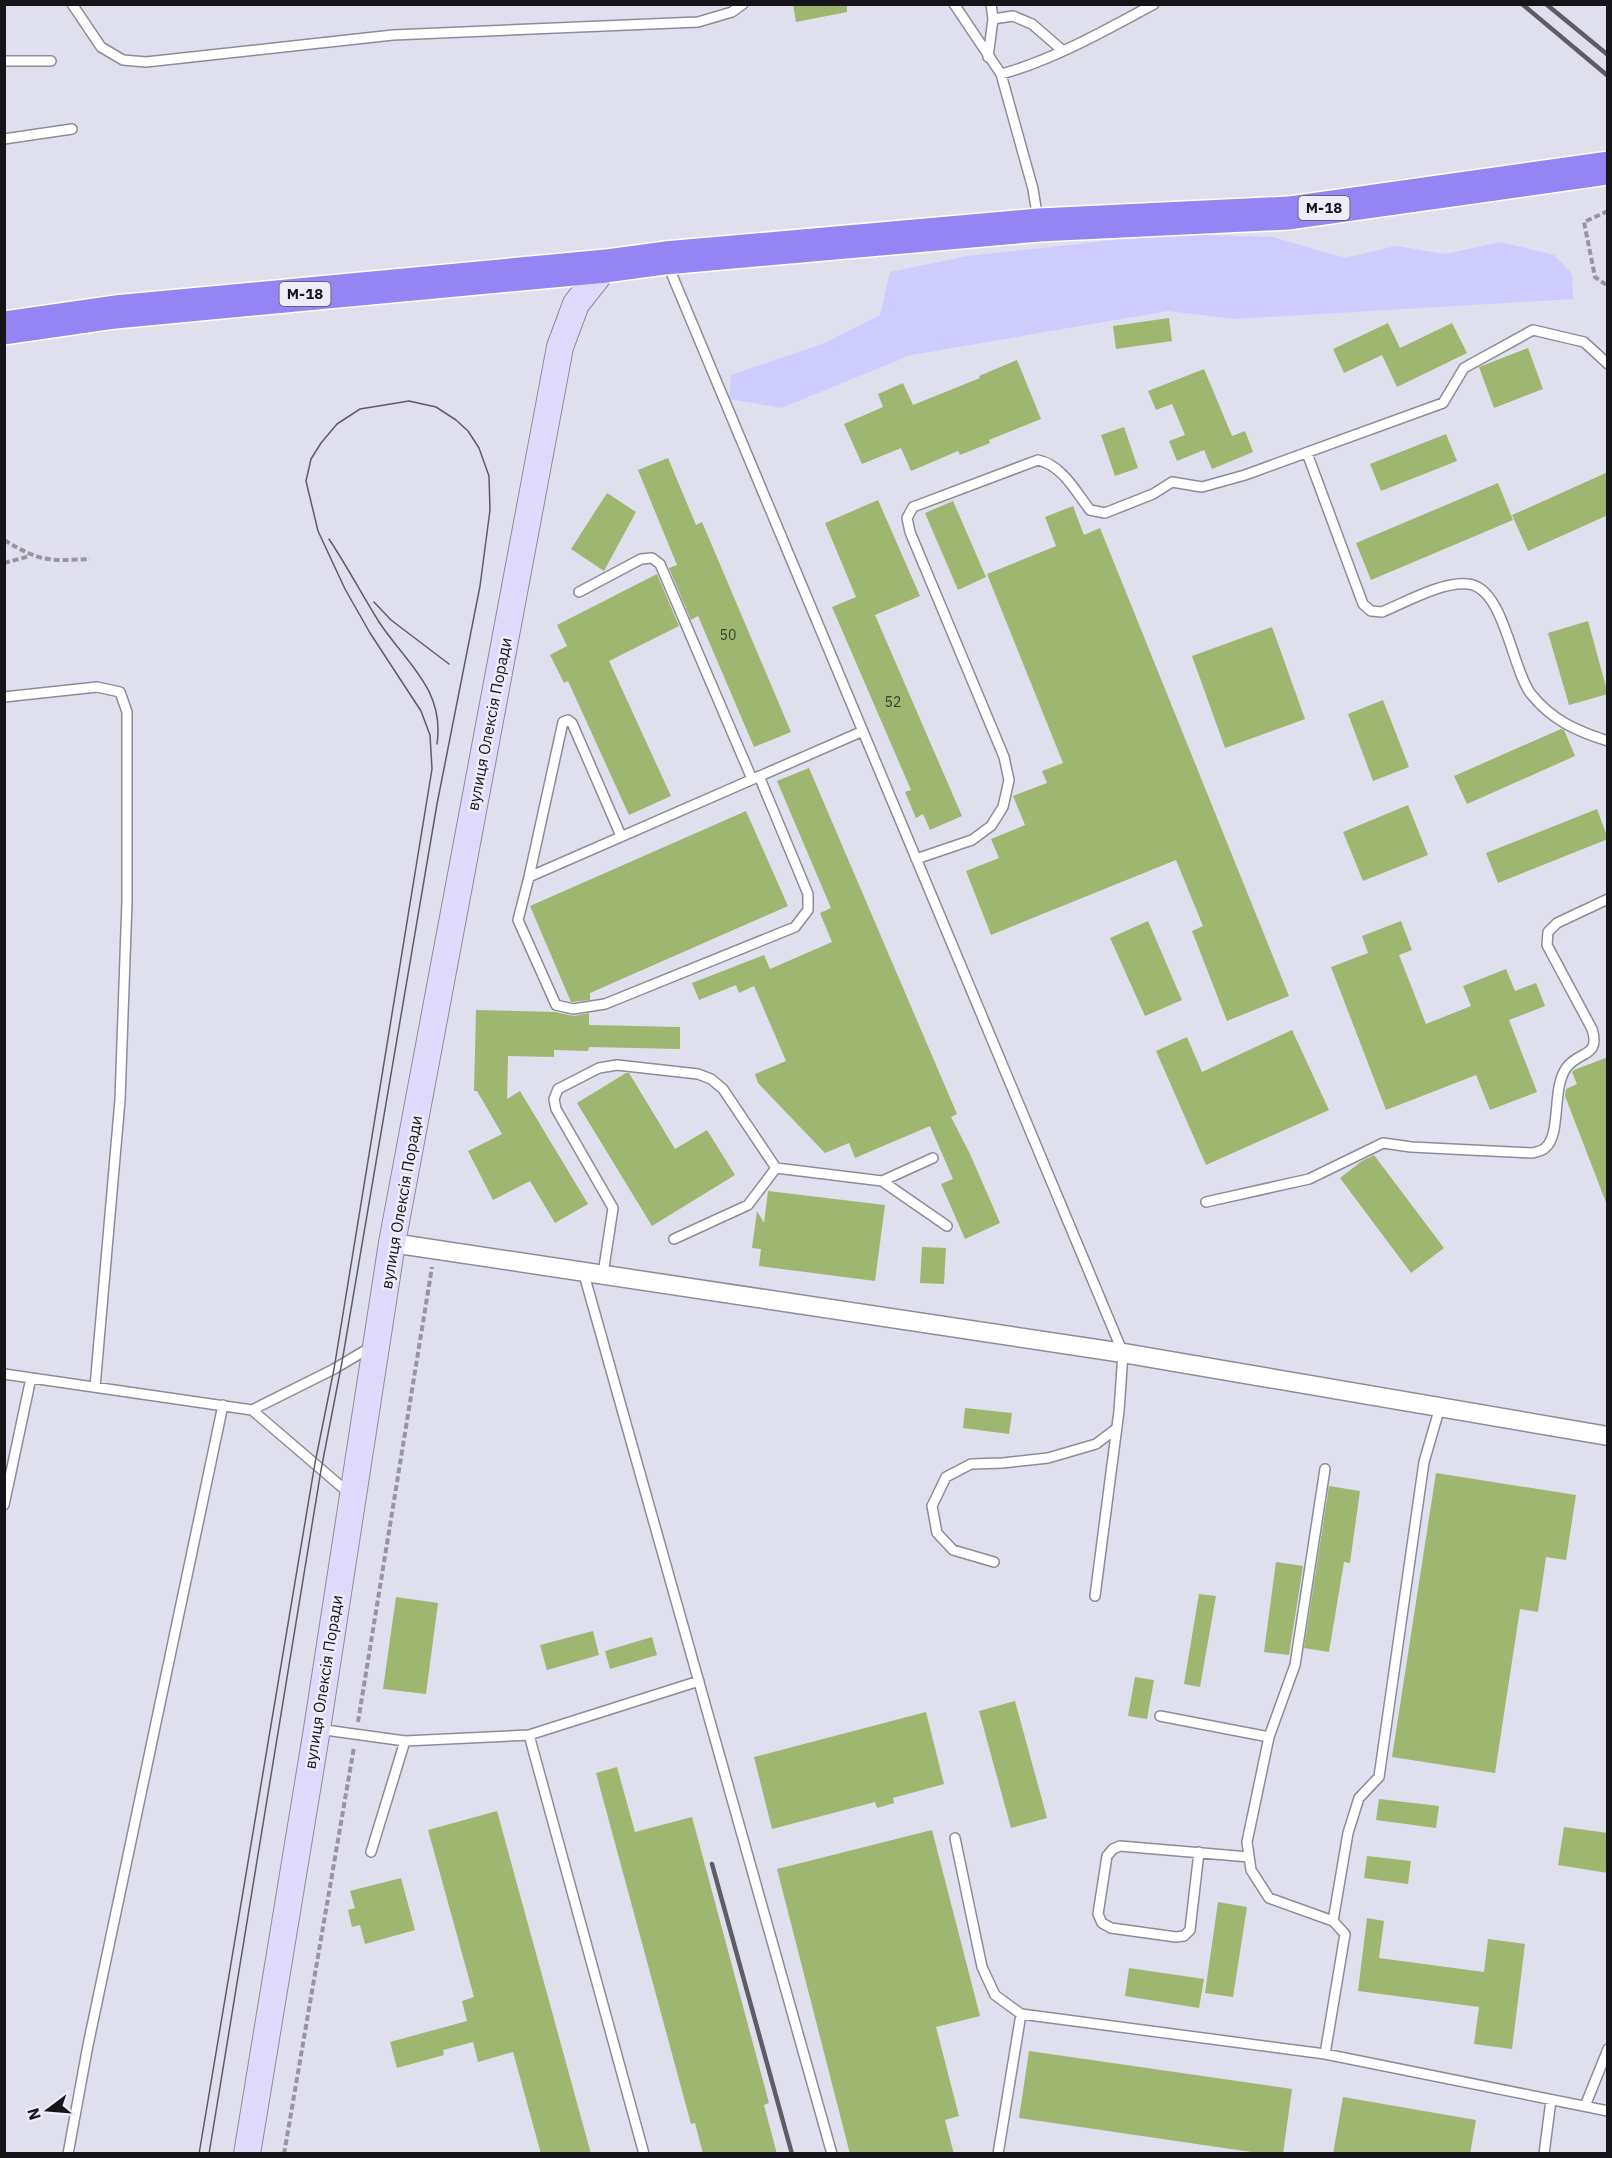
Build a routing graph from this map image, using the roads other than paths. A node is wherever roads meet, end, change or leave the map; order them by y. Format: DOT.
graph roads {
  1 [pos="72,4"];
  2 [pos="742,4"];
  3 [pos="954,4"];
  4 [pos="991,4"];
  5 [pos="1154,4"];
  6 [pos="993,19"];
  7 [pos="1062,50"];
  8 [pos="988,57"];
  9 [pos="51,60"];
  10 [pos="4,61"];
  11 [pos="1001,74"];
  12 [pos="72,129"];
  13 [pos="4,139"];
  14 [pos="1608,168"];
  15 [pos="1039,225"];
  16 [pos="665,258"];
  17 [pos="606,266"];
  18 [pos="4,328"];
  19 [pos="1608,364"];
  20 [pos="1307,453"];
  21 [pos="579,592"];
  22 [pos="4,697"];
  23 [pos="863,731"];
  24 [pos="1608,741"];
  25 [pos="755,777"];
  26 [pos="621,836"];
  27 [pos="916,859"];
  28 [pos="529,877"];
  29 [pos="1608,899"];
  30 [pos="933,1158"];
  31 [pos="776,1168"];
  32 [pos="882,1181"];
  33 [pos="1206,1203"];
  34 [pos="947,1226"];
  35 [pos="674,1239"];
  36 [pos="392,1243"];
  37 [pos="583,1271"];
  38 [pos="603,1274"];
  39 [pos="377,1344"];
  40 [pos="1123,1353"];
  41 [pos="4,1374"];
  42 [pos="31,1378"];
  43 [pos="95,1387"];
  44 [pos="222,1405"];
  45 [pos="1440,1407"];
  46 [pos="252,1410"];
  47 [pos="1117,1428"];
  48 [pos="1608,1436"];
  49 [pos="1325,1469"];
  50 [pos="352,1494"];
  51 [pos="4,1505"];
  52 [pos="994,1562"];
  53 [pos="1095,1596"];
  54 [pos="699,1681"];
  55 [pos="1160,1716"];
  56 [pos="317,1729"];
  57 [pos="529,1735"];
  58 [pos="1269,1737"];
  59 [pos="405,1741"];
  60 [pos="955,1838"];
  61 [pos="371,1852"];
  62 [pos="1199,1852"];
  63 [pos="1249,1857"];
  64 [pos="1334,1921"];
  65 [pos="1021,2014"];
  66 [pos="1608,2049"];
  67 [pos="1324,2054"];
  68 [pos="1551,2100"];
  69 [pos="1585,2106"];
  70 [pos="1608,2110"];
  71 [pos="68,2154"];
  72 [pos="247,2154"];
  73 [pos="644,2154"];
  74 [pos="832,2154"];
  75 [pos="998,2154"];
  76 [pos="1544,2154"];
  1 -- 2 [label="lane"];
  3 -- 8 [label="lane"];
  4 -- 6 [label="lane"];
  5 -- 7 [label="lane"];
  6 -- 7 [label="lane"];
  6 -- 8 [label="lane"];
  7 -- 11 [label="lane"];
  8 -- 11 [label="lane"];
  9 -- 10 [label="lane"];
  11 -- 15 [label="lane"];
  12 -- 13 [label="lane"];
  14 -- 15 [label="highway, М-18"];
  15 -- 16 [label="highway, М-18"];
  16 -- 17 [label="highway, М-18"];
  16 -- 23 [label="lane"];
  17 -- 18 [label="highway, М-18"];
  17 -- 36 [label="main road, вулиця Олексія Поради"];
  19 -- 20 [label="lane"];
  20 -- 24 [label="lane"];
  20 -- 27 [label="lane"];
  21 -- 25 [label="lane"];
  22 -- 43 [label="lane"];
  23 -- 25 [label="lane"];
  23 -- 27 [label="lane"];
  25 -- 26 [label="lane"];
  25 -- 28 [label="lane"];
  26 -- 28 [label="lane"];
  26 -- 28 [label="lane"];
  27 -- 40 [label="lane"];
  29 -- 33 [label="lane"];
  30 -- 32 [label="lane"];
  31 -- 32 [label="lane"];
  31 -- 35 [label="lane"];
  31 -- 38 [label="lane"];
  32 -- 34 [label="lane"];
  36 -- 37 [label="street"];
  36 -- 39 [label="main road, вулиця Олексія Поради"];
  37 -- 38 [label="street"];
  37 -- 54 [label="lane"];
  38 -- 40 [label="street"];
  39 -- 46 [label="lane"];
  39 -- 50 [label="main road, вулиця Олексія Поради"];
  40 -- 45 [label="street"];
  40 -- 47 [label="lane"];
  41 -- 42 [label="lane"];
  42 -- 43 [label="lane"];
  42 -- 51 [label="lane"];
  43 -- 44 [label="lane"];
  44 -- 46 [label="lane"];
  44 -- 71 [label="lane"];
  45 -- 48 [label="street"];
  45 -- 64 [label="lane"];
  46 -- 50 [label="lane"];
  47 -- 52 [label="lane"];
  47 -- 53 [label="lane"];
  49 -- 58 [label="lane"];
  50 -- 56 [label="main road, вулиця Олексія Поради"];
  54 -- 57 [label="lane"];
  54 -- 74 [label="lane"];
  55 -- 58 [label="lane"];
  56 -- 59 [label="lane"];
  56 -- 72 [label="main road, вулиця Олексія Поради"];
  57 -- 59 [label="lane"];
  57 -- 73 [label="lane"];
  58 -- 63 [label="lane"];
  59 -- 61 [label="lane"];
  60 -- 65 [label="lane"];
  62 -- 62 [label="lane"];
  62 -- 63 [label="lane"];
  63 -- 64 [label="lane"];
  64 -- 67 [label="lane"];
  65 -- 67 [label="lane"];
  65 -- 75 [label="lane"];
  66 -- 69 [label="lane"];
  67 -- 68 [label="lane"];
  68 -- 69 [label="lane"];
  68 -- 76 [label="lane"];
  69 -- 70 [label="lane"];
}
